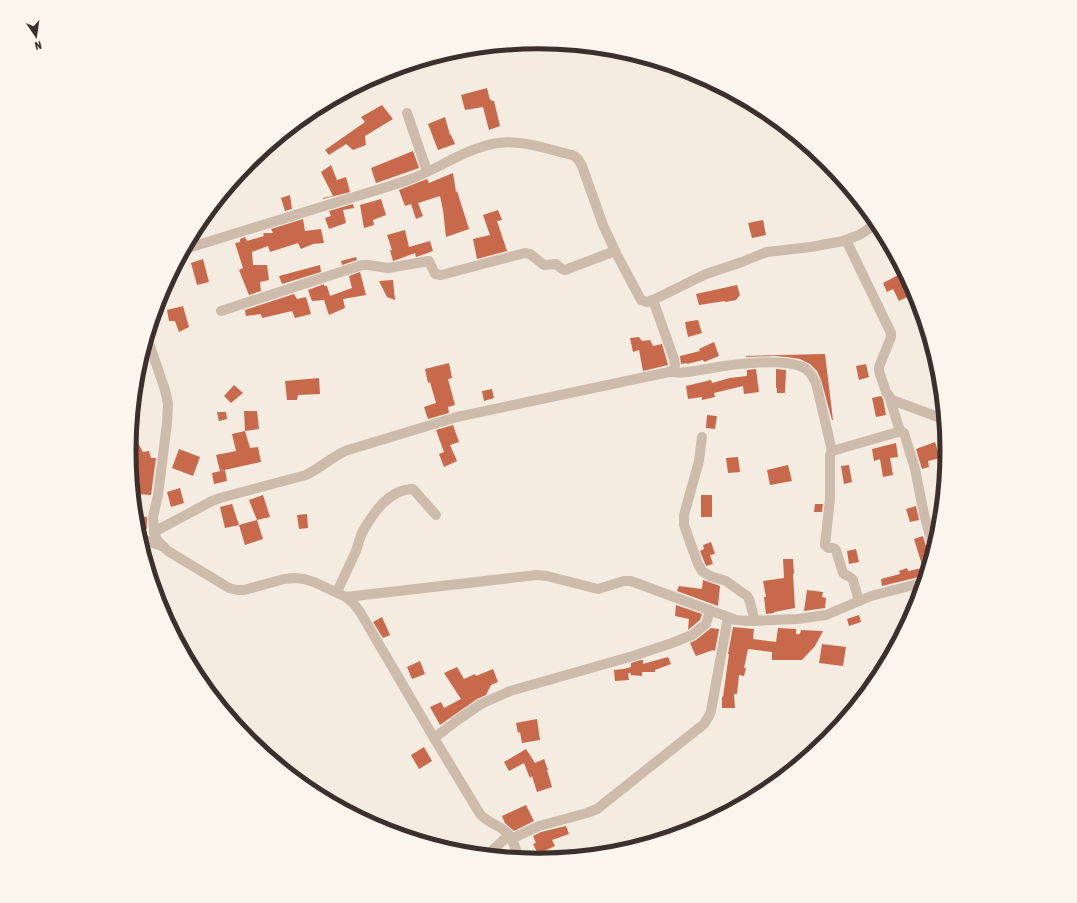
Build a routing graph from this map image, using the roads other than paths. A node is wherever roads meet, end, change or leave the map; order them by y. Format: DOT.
graph roads {
  1 [pos="406,113"];
  2 [pos="427,171"];
  3 [pos="872,227"];
  4 [pos="846,240"];
  5 [pos="192,247"];
  6 [pos="615,251"];
  7 [pos="653,300"];
  8 [pos="221,311"];
  9 [pos="151,345"];
  10 [pos="669,372"];
  11 [pos="889,396"];
  12 [pos="939,418"];
  13 [pos="900,432"];
  14 [pos="702,437"];
  15 [pos="832,451"];
  16 [pos="436,515"];
  17 [pos="154,532"];
  18 [pos="931,539"];
  19 [pos="146,541"];
  20 [pos="162,546"];
  21 [pos="919,584"];
  22 [pos="341,595"];
  23 [pos="859,601"];
  24 [pos="710,610"];
  25 [pos="728,617"];
  26 [pos="755,621"];
  27 [pos="434,738"];
  28 [pos="510,837"];
  29 [pos="492,851"];
  30 [pos="517,853"];
  1 -- 2 [label="street"];
  2 -- 5 [label="street"];
  2 -- 6 [label="street"];
  3 -- 4 [label="street"];
  4 -- 7 [label="street"];
  4 -- 11 [label="street"];
  6 -- 7 [label="street"];
  6 -- 8 [label="street"];
  7 -- 10 [label="street"];
  9 -- 17 [label="street"];
  10 -- 15 [label="street"];
  10 -- 17 [label="street"];
  11 -- 12 [label="street"];
  11 -- 13 [label="street"];
  13 -- 15 [label="street"];
  13 -- 18 [label="street"];
  14 -- 26 [label="street"];
  15 -- 23 [label="street"];
  16 -- 22 [label="street"];
  17 -- 20 [label="street"];
  19 -- 20 [label="street"];
  20 -- 22 [label="street"];
  21 -- 23 [label="street"];
  22 -- 24 [label="street"];
  22 -- 27 [label="street"];
  23 -- 26 [label="street"];
  24 -- 25 [label="street"];
  24 -- 27 [label="street"];
  25 -- 26 [label="street"];
  25 -- 28 [label="street"];
  27 -- 28 [label="street"];
  28 -- 29 [label="street"];
  28 -- 30 [label="street"];
}
